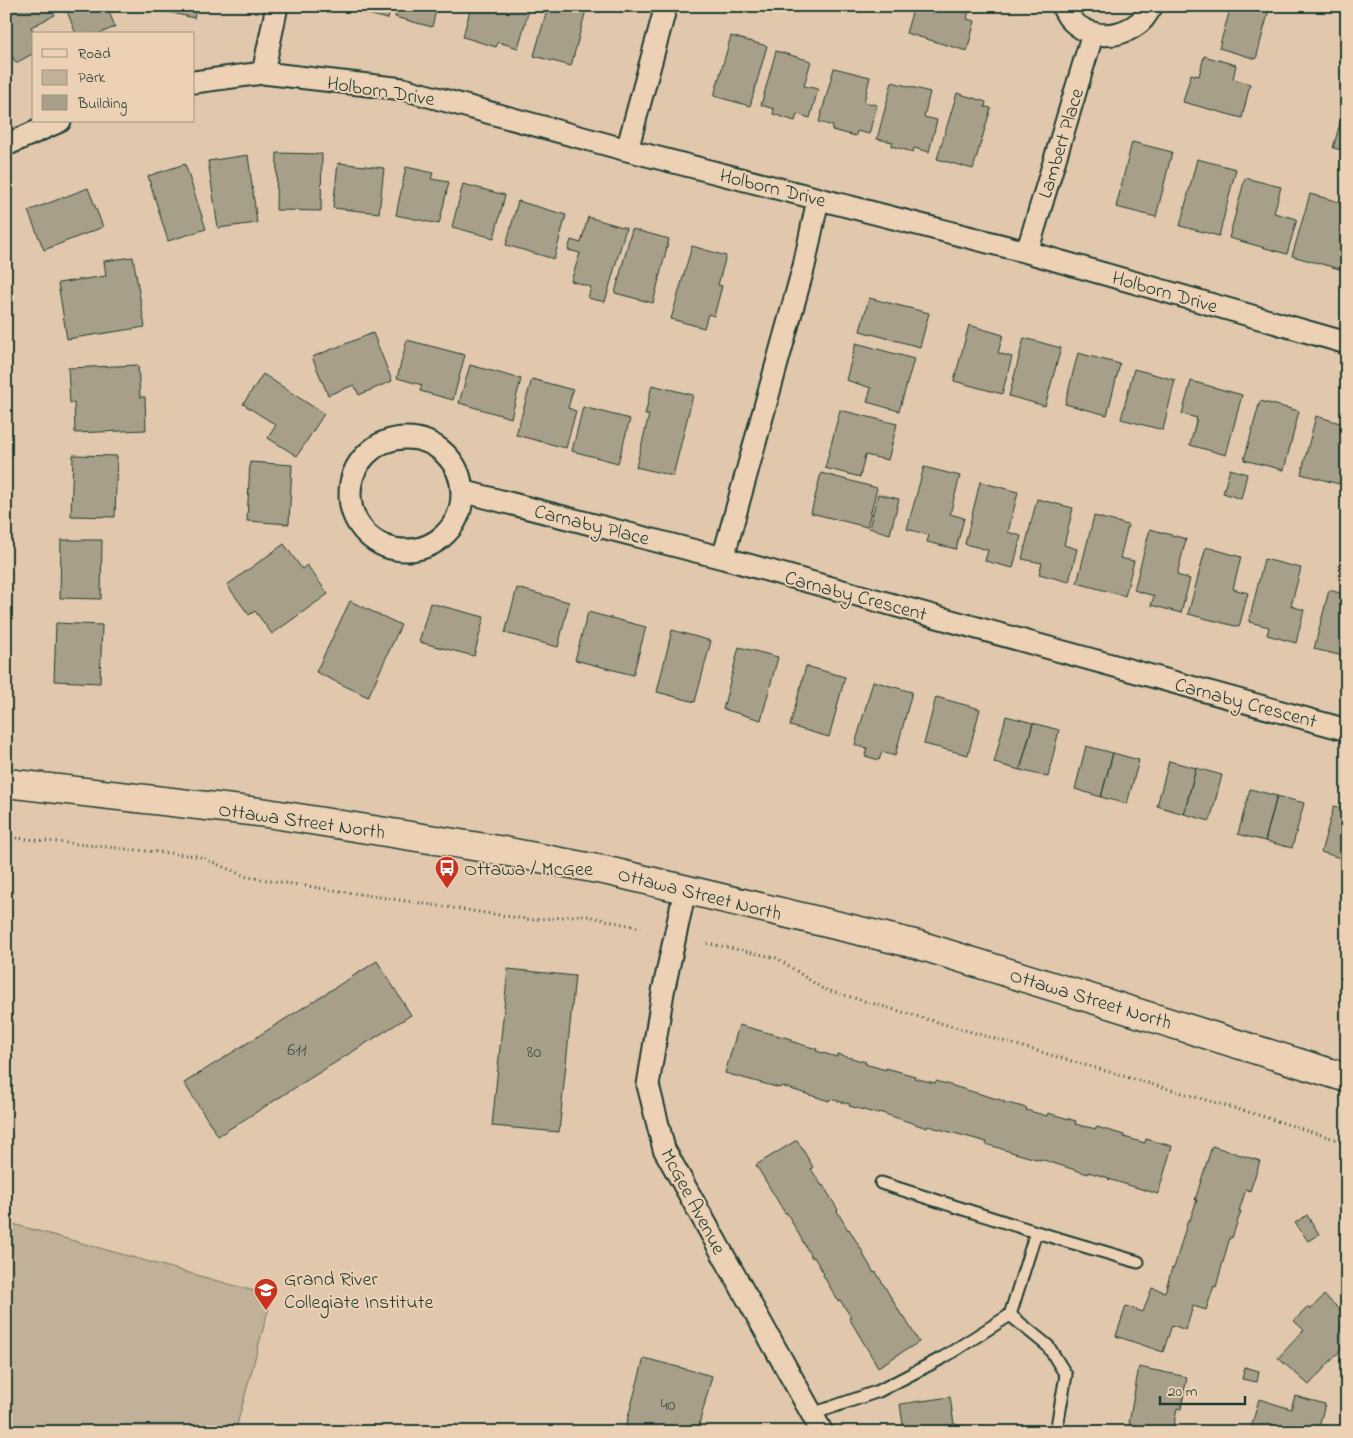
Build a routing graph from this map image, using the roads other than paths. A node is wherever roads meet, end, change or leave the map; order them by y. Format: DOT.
graph roads {
  1 [pos="278,6"];
  2 [pos="666,6"];
  3 [pos="1062,6"];
  4 [pos="1152,6"];
  5 [pos="1094,33"];
  6 [pos="263,73"];
  7 [pos="195,82"];
  8 [pos="58,122"];
  9 [pos="6,145"];
  10 [pos="628,150"];
  11 [pos="818,199"];
  12 [pos="1027,252"];
  13 [pos="1347,342"];
  14 [pos="462,491"];
  15 [pos="723,558"];
  16 [pos="1347,730"];
  17 [pos="6,783"];
  18 [pos="685,890"];
  19 [pos="1347,1078"];
  20 [pos="881,1183"];
  21 [pos="1036,1232"];
  22 [pos="1138,1262"];
  23 [pos="1010,1315"];
  24 [pos="817,1423"];
  25 [pos="1056,1432"];
  1 -- 6 [label="street"];
  2 -- 10 [label="street"];
  3 -- 5 [label="street"];
  4 -- 5 [label="street"];
  5 -- 12 [label="street, Lambert Place"];
  6 -- 7 [label="street, Holborn Drive"];
  6 -- 10 [label="street, Holborn Drive"];
  8 -- 9 [label="street"];
  10 -- 11 [label="street, Holborn Drive"];
  11 -- 12 [label="street, Holborn Drive"];
  11 -- 15 [label="street"];
  12 -- 13 [label="street, Holborn Drive"];
  14 -- 14 [label="street"];
  14 -- 15 [label="street, Carnaby Place"];
  15 -- 16 [label="street, Carnaby Crescent"];
  17 -- 18 [label="main road, Ottawa Street North"];
  18 -- 19 [label="main road, Ottawa Street North"];
  18 -- 24 [label="street, McGee Avenue"];
  20 -- 21 [label="lane"];
  21 -- 22 [label="lane"];
  21 -- 23 [label="lane"];
  23 -- 24 [label="lane"];
  23 -- 25 [label="lane"];
}
